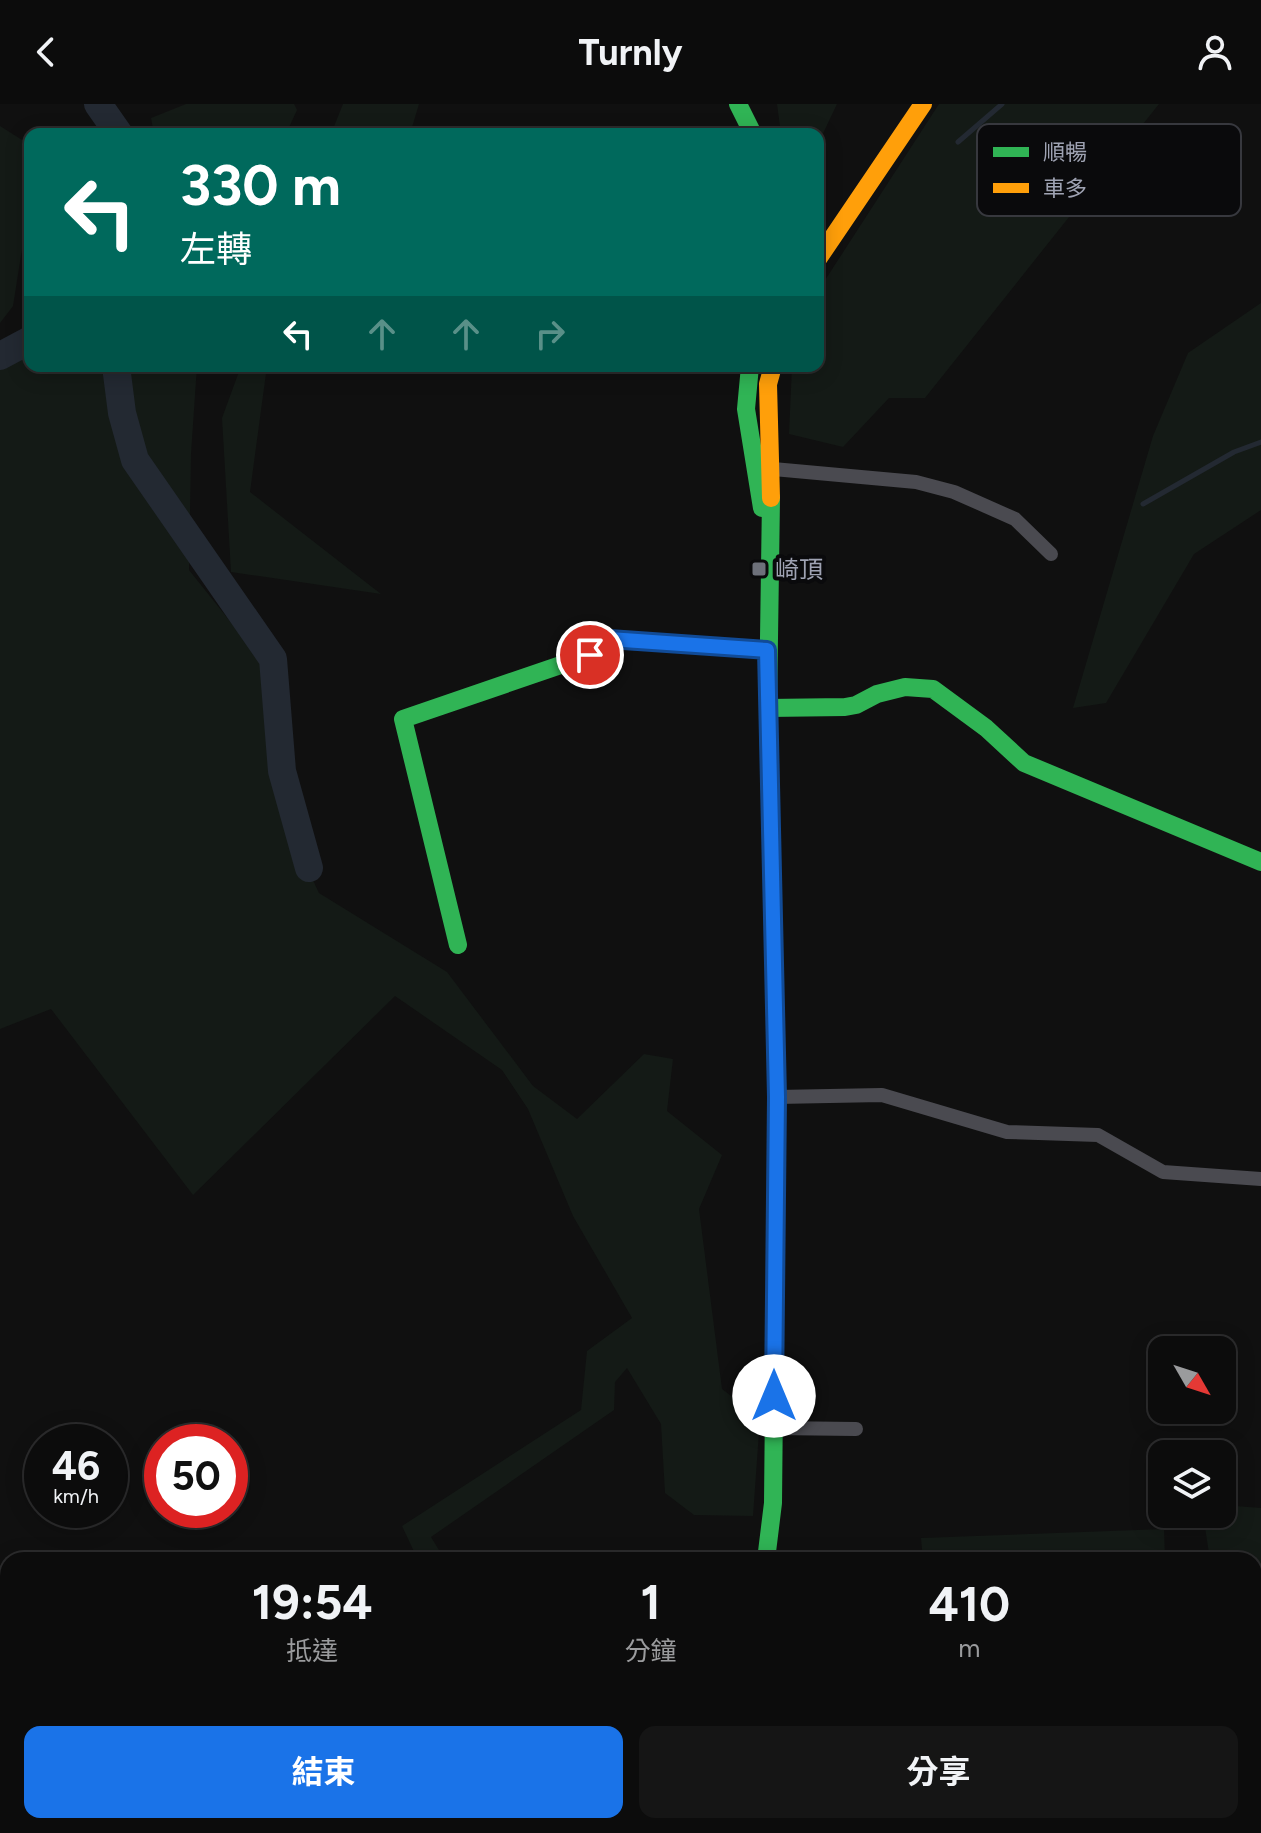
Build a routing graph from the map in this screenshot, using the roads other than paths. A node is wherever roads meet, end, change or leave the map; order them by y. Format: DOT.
graph roads {
  1 [pos="738,104"];
  2 [pos="923,104"];
  3 [pos="750,128"];
  4 [pos="824,250"];
  5 [pos="749,372"];
  6 [pos="771,372"];
  7 [pos="763,468"];
  8 [pos="1051,554"];
  9 [pos="767,650"];
  10 [pos="768,708"];
  11 [pos="1261,862"];
  12 [pos="458,945"];
  13 [pos="777,1097"];
  14 [pos="1261,1179"];
  15 [pos="774,1427"];
  16 [pos="856,1429"];
  17 [pos="767,1552"];
  1 -- 3 [label="street"];
  2 -- 4 [label="street"];
  5 -- 7 [label="street"];
  6 -- 7 [label="street"];
  7 -- 8 [label="street"];
  7 -- 9 [label="street"];
  9 -- 10 [label="street"];
  9 -- 12 [label="street"];
  10 -- 11 [label="street"];
  10 -- 13 [label="street"];
  13 -- 14 [label="street"];
  13 -- 15 [label="street"];
  15 -- 16 [label="street"];
  15 -- 17 [label="street"];
}
